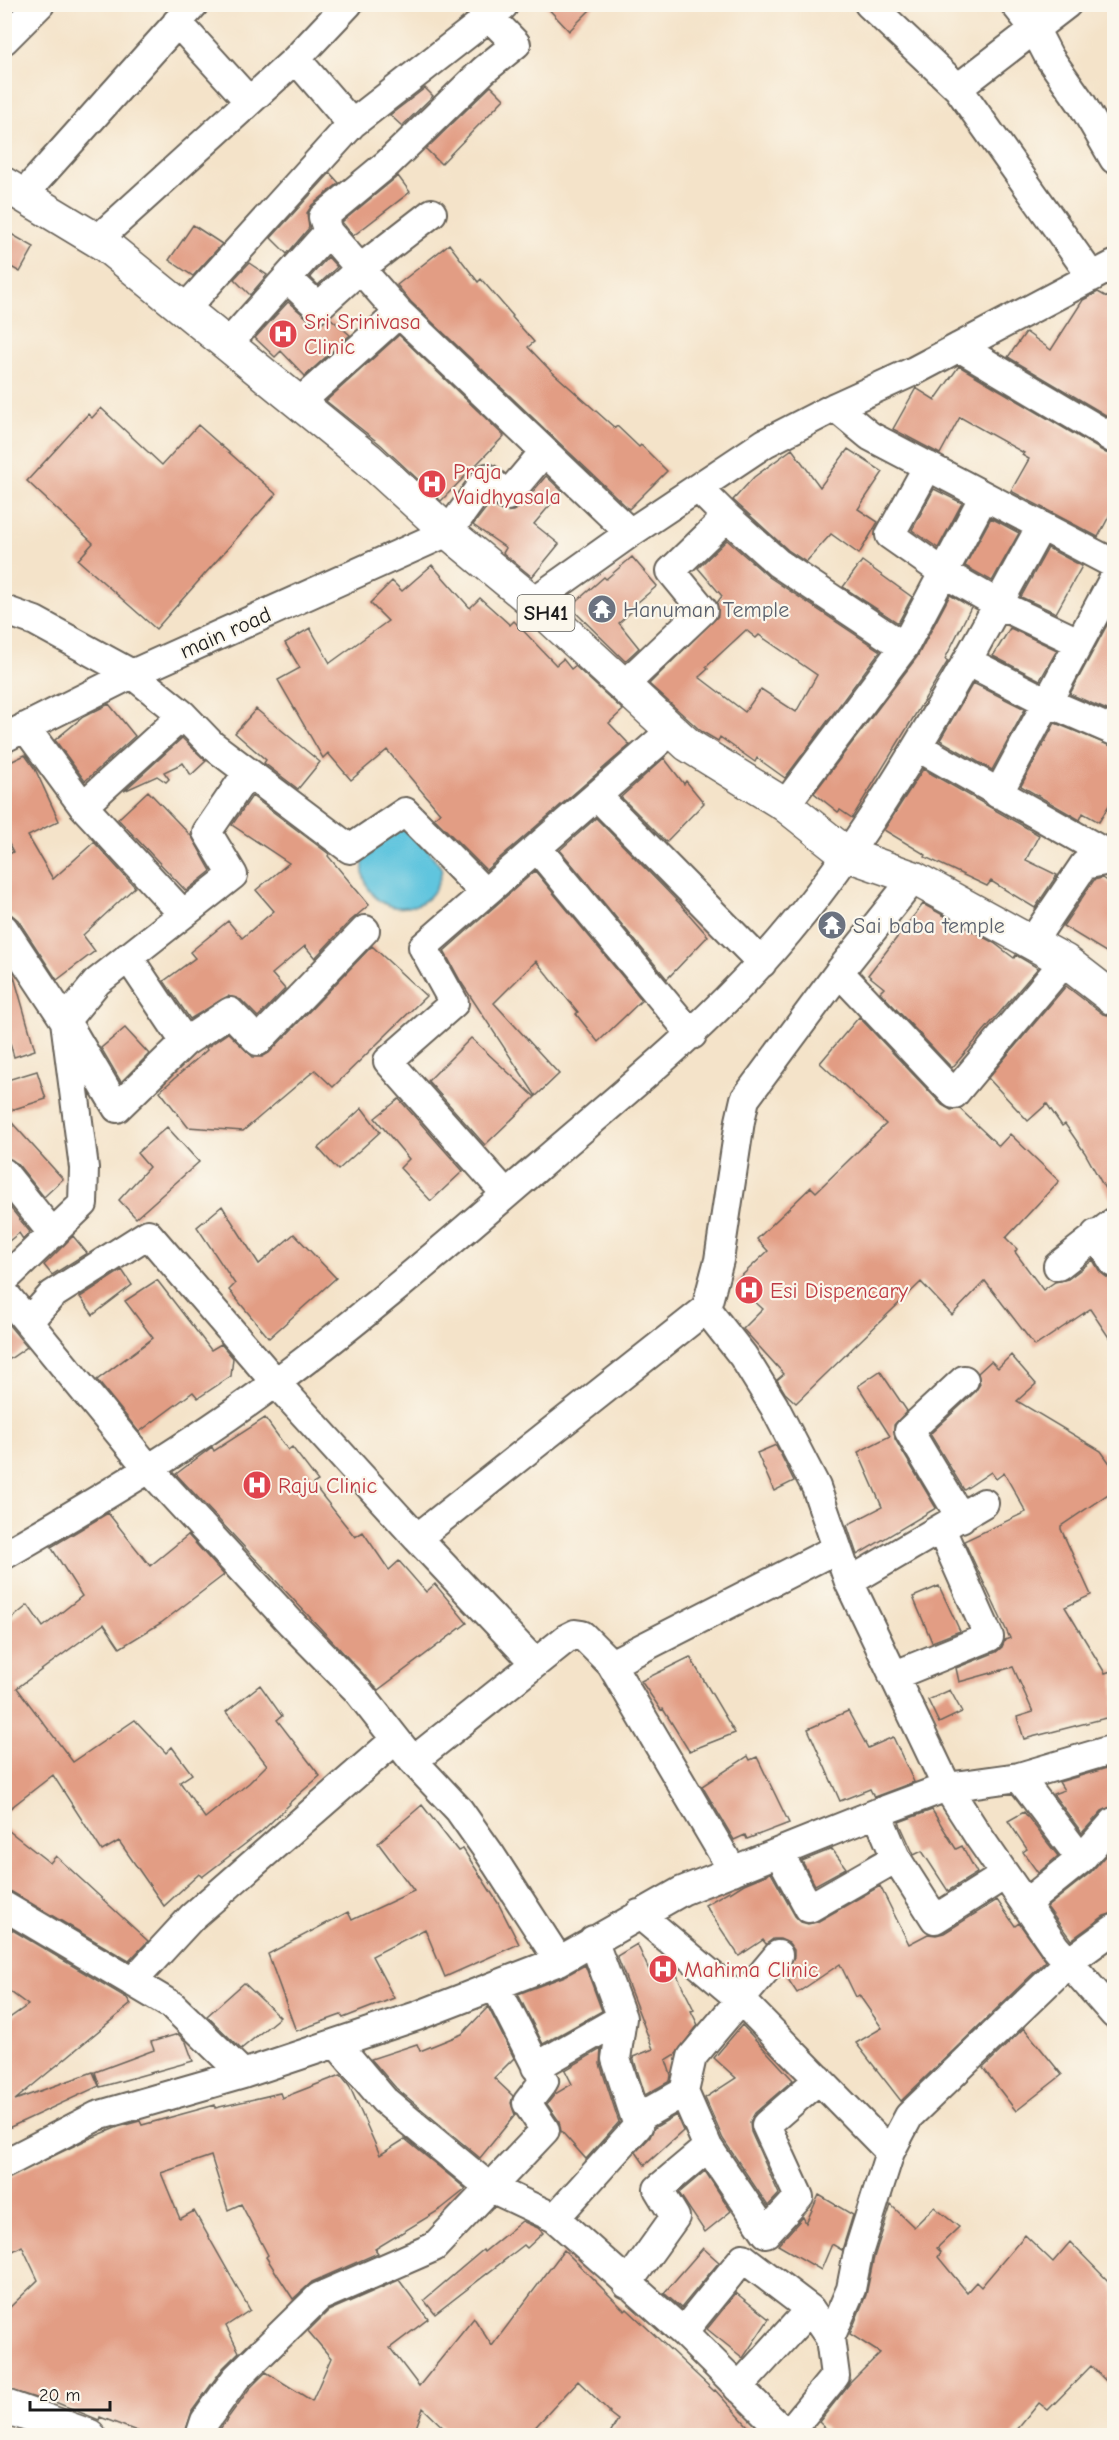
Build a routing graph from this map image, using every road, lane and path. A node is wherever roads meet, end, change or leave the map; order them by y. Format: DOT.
graph roads {
  1 [pos="40,4"];
  2 [pos="348,4"];
  3 [pos="869,4"];
  4 [pos="1015,4"];
  5 [pos="1067,4"];
  6 [pos="490,9"];
  7 [pos="186,13"];
  8 [pos="1034,28"];
  9 [pos="4,40"];
  10 [pos="457,42"];
  11 [pos="296,59"];
  12 [pos="484,70"];
  13 [pos="958,88"];
  14 [pos="249,101"];
  15 [pos="352,124"];
  16 [pos="1114,159"];
  17 [pos="14,189"];
  18 [pos="432,213"];
  19 [pos="328,232"];
  20 [pos="97,240"];
  21 [pos="361,268"];
  22 [pos="1106,272"];
  23 [pos="287,278"];
  24 [pos="184,310"];
  25 [pos="399,313"];
  26 [pos="227,345"];
  27 [pos="959,348"];
  28 [pos="299,404"];
  29 [pos="835,407"];
  30 [pos="1114,439"];
  31 [pos="544,452"];
  32 [pos="928,466"];
  33 [pos="698,488"];
  34 [pos="984,496"];
  35 [pos="727,517"];
  36 [pos="1041,526"];
  37 [pos="448,532"];
  38 [pos="630,533"];
  39 [pos="1114,564"];
  40 [pos="944,573"];
  41 [pos="1114,578"];
  42 [pos="533,602"];
  43 [pos="998,604"];
  44 [pos="4,610"];
  45 [pos="1078,642"];
  46 [pos="904,647"];
  47 [pos="967,661"];
  48 [pos="132,674"];
  49 [pos="623,686"];
  50 [pos="1047,702"];
  51 [pos="183,715"];
  52 [pos="672,730"];
  53 [pos="1114,731"];
  54 [pos="15,733"];
  55 [pos="918,747"];
  56 [pos="249,772"];
  57 [pos="998,794"];
  58 [pos="597,795"];
  59 [pos="785,805"];
  60 [pos="83,806"];
  61 [pos="537,848"];
  62 [pos="848,855"];
  63 [pos="1114,858"];
  64 [pos="914,878"];
  65 [pos="485,893"];
  66 [pos="183,914"];
  67 [pos="4,929"];
  68 [pos="365,930"];
  69 [pos="1032,942"];
  70 [pos="128,957"];
  71 [pos="1065,962"];
  72 [pos="762,963"];
  73 [pos="839,972"];
  74 [pos="1114,999"];
  75 [pos="65,1021"];
  76 [pos="692,1035"];
  77 [pos="185,1042"];
  78 [pos="4,1173"];
  79 [pos="506,1194"];
  80 [pos="1106,1228"];
  81 [pos="53,1234"];
  82 [pos="1114,1263"];
  83 [pos="1058,1266"];
  84 [pos="4,1280"];
  85 [pos="4,1293"];
  86 [pos="706,1309"];
  87 [pos="28,1322"];
  88 [pos="964,1380"];
  89 [pos="276,1383"];
  90 [pos="148,1468"];
  91 [pos="984,1503"];
  92 [pos="951,1523"];
  93 [pos="417,1538"];
  94 [pos="836,1549"];
  95 [pos="4,1556"];
  96 [pos="849,1582"];
  97 [pos="535,1663"];
  98 [pos="610,1664"];
  99 [pos="893,1676"];
  100 [pos="395,1740"];
  101 [pos="1114,1749"];
  102 [pos="413,1761"];
  103 [pos="1019,1778"];
  104 [pos="947,1787"];
  105 [pos="877,1813"];
  106 [pos="1114,1822"];
  107 [pos="779,1853"];
  108 [pos="896,1858"];
  109 [pos="1081,1858"];
  110 [pos="733,1871"];
  111 [pos="1005,1875"];
  112 [pos="1025,1904"];
  113 [pos="4,1906"];
  114 [pos="639,1914"];
  115 [pos="1114,1929"];
  116 [pos="593,1940"];
  117 [pos="778,1955"];
  118 [pos="559,1961"];
  119 [pos="1070,1961"];
  120 [pos="132,1982"];
  121 [pos="496,1987"];
  122 [pos="740,1999"];
  123 [pos="1114,2014"];
  124 [pos="622,2018"];
  125 [pos="336,2043"];
  126 [pos="536,2067"];
  127 [pos="243,2074"];
  128 [pos="819,2079"];
  129 [pos="684,2092"];
  130 [pos="636,2120"];
  131 [pos="708,2147"];
  132 [pos="890,2151"];
  133 [pos="4,2163"];
  134 [pos="489,2187"];
  135 [pos="555,2217"];
  136 [pos="627,2284"];
  137 [pos="810,2309"];
  138 [pos="683,2332"];
  139 [pos="830,2338"];
  140 [pos="738,2388"];
  141 [pos="4,2406"];
  142 [pos="787,2435"];
  143 [pos="89,2436"];
  144 [pos="200,2436"];
  1 -- 9 [label="street"];
  2 -- 11 [label="street"];
  3 -- 13 [label="street"];
  4 -- 8 [label="street"];
  5 -- 8 [label="street"];
  6 -- 10 [label="street"];
  6 -- 12 [label="street"];
  7 -- 14 [label="street"];
  7 -- 17 [label="street"];
  8 -- 13 [label="street"];
  8 -- 16 [label="street"];
  10 -- 12 [label="street"];
  10 -- 15 [label="street"];
  11 -- 14 [label="street"];
  11 -- 15 [label="street"];
  12 -- 19 [label="street"];
  13 -- 22 [label="street"];
  14 -- 20 [label="street"];
  15 -- 24 [label="street"];
  17 -- 20 [label="main road, SH41"];
  18 -- 21 [label="street"];
  19 -- 21 [label="street"];
  19 -- 23 [label="street"];
  20 -- 24 [label="main road, SH41"];
  21 -- 23 [label="street"];
  21 -- 25 [label="street"];
  22 -- 27 [label="street"];
  23 -- 26 [label="street"];
  24 -- 26 [label="main road, SH41"];
  25 -- 28 [label="street"];
  25 -- 31 [label="street"];
  26 -- 28 [label="main road, SH41"];
  27 -- 29 [label="street"];
  27 -- 30 [label="street"];
  28 -- 37 [label="main road, SH41"];
  29 -- 32 [label="street"];
  29 -- 33 [label="street"];
  31 -- 37 [label="street"];
  31 -- 38 [label="street"];
  32 -- 34 [label="street"];
  32 -- 40 [label="street"];
  33 -- 35 [label="street"];
  33 -- 38 [label="street"];
  34 -- 36 [label="street"];
  34 -- 40 [label="street"];
  35 -- 46 [label="street"];
  35 -- 49 [label="street"];
  36 -- 39 [label="street"];
  36 -- 43 [label="street"];
  37 -- 42 [label="main road, SH41"];
  37 -- 48 [label="street, main road"];
  38 -- 42 [label="street"];
  40 -- 43 [label="street"];
  40 -- 46 [label="street"];
  41 -- 45 [label="street"];
  42 -- 49 [label="main road, SH41"];
  43 -- 45 [label="street"];
  43 -- 47 [label="street"];
  44 -- 48 [label="street"];
  45 -- 50 [label="street"];
  46 -- 59 [label="street"];
  47 -- 50 [label="street"];
  47 -- 55 [label="street"];
  48 -- 51 [label="street"];
  48 -- 54 [label="street, main road"];
  49 -- 52 [label="main road, SH41"];
  50 -- 53 [label="street"];
  50 -- 57 [label="street"];
  51 -- 56 [label="street"];
  51 -- 60 [label="street"];
  52 -- 58 [label="street"];
  52 -- 59 [label="main road, SH41"];
  54 -- 60 [label="street"];
  55 -- 57 [label="street"];
  55 -- 62 [label="street"];
  56 -- 65 [label="street"];
  56 -- 66 [label="street"];
  57 -- 63 [label="street"];
  58 -- 61 [label="street"];
  58 -- 72 [label="street"];
  59 -- 62 [label="main road, SH41"];
  60 -- 66 [label="street"];
  61 -- 65 [label="street"];
  61 -- 76 [label="street"];
  62 -- 64 [label="main road, SH41"];
  62 -- 72 [label="street"];
  63 -- 69 [label="street"];
  64 -- 69 [label="main road, SH41"];
  64 -- 73 [label="street"];
  65 -- 79 [label="street"];
  66 -- 70 [label="street"];
  67 -- 75 [label="street"];
  68 -- 77 [label="street"];
  69 -- 71 [label="main road, SH41"];
  70 -- 75 [label="street"];
  70 -- 77 [label="street"];
  71 -- 73 [label="street"];
  71 -- 74 [label="main road, SH41"];
  72 -- 76 [label="street"];
  73 -- 86 [label="street"];
  75 -- 77 [label="street"];
  75 -- 81 [label="street"];
  76 -- 79 [label="street"];
  78 -- 81 [label="street"];
  79 -- 89 [label="street"];
  80 -- 82 [label="street"];
  80 -- 83 [label="street"];
  81 -- 84 [label="street"];
  85 -- 87 [label="street"];
  86 -- 93 [label="street"];
  86 -- 94 [label="street"];
  87 -- 89 [label="street"];
  87 -- 90 [label="street"];
  88 -- 92 [label="street"];
  89 -- 90 [label="street"];
  89 -- 93 [label="street"];
  90 -- 95 [label="street"];
  90 -- 100 [label="street"];
  91 -- 92 [label="street"];
  92 -- 96 [label="street"];
  92 -- 99 [label="street"];
  93 -- 97 [label="street"];
  94 -- 96 [label="street"];
  94 -- 98 [label="street"];
  96 -- 99 [label="street"];
  97 -- 98 [label="street"];
  97 -- 102 [label="street"];
  98 -- 110 [label="street"];
  99 -- 104 [label="street"];
  100 -- 102 [label="street"];
  100 -- 120 [label="street"];
  101 -- 103 [label="street"];
  102 -- 118 [label="street"];
  103 -- 104 [label="street"];
  103 -- 109 [label="street"];
  104 -- 105 [label="street"];
  104 -- 111 [label="street"];
  105 -- 107 [label="street"];
  105 -- 108 [label="street"];
  106 -- 109 [label="street"];
  107 -- 108 [label="street"];
  107 -- 110 [label="street"];
  108 -- 111 [label="street"];
  109 -- 112 [label="street"];
  110 -- 114 [label="street"];
  111 -- 112 [label="street"];
  112 -- 119 [label="street"];
  113 -- 120 [label="street"];
  114 -- 116 [label="street"];
  114 -- 122 [label="street"];
  115 -- 119 [label="street"];
  116 -- 118 [label="street"];
  116 -- 124 [label="street"];
  117 -- 122 [label="street"];
  118 -- 121 [label="street"];
  119 -- 123 [label="street"];
  119 -- 132 [label="street"];
  120 -- 127 [label="street"];
  121 -- 125 [label="street"];
  121 -- 126 [label="street"];
  122 -- 128 [label="street"];
  122 -- 129 [label="street"];
  124 -- 126 [label="street"];
  124 -- 130 [label="street"];
  125 -- 127 [label="street"];
  125 -- 134 [label="street"];
  126 -- 134 [label="street"];
  127 -- 133 [label="street"];
  128 -- 131 [label="street"];
  128 -- 132 [label="street"];
  129 -- 130 [label="street"];
  129 -- 131 [label="street"];
  130 -- 135 [label="street"];
  131 -- 136 [label="street"];
  132 -- 139 [label="street"];
  134 -- 135 [label="street"];
  134 -- 144 [label="street"];
  135 -- 136 [label="street"];
  136 -- 138 [label="street"];
  137 -- 138 [label="street"];
  137 -- 139 [label="street"];
  137 -- 140 [label="street"];
  138 -- 140 [label="street"];
  139 -- 142 [label="street"];
  140 -- 142 [label="street"];
  141 -- 143 [label="main road"];
}
